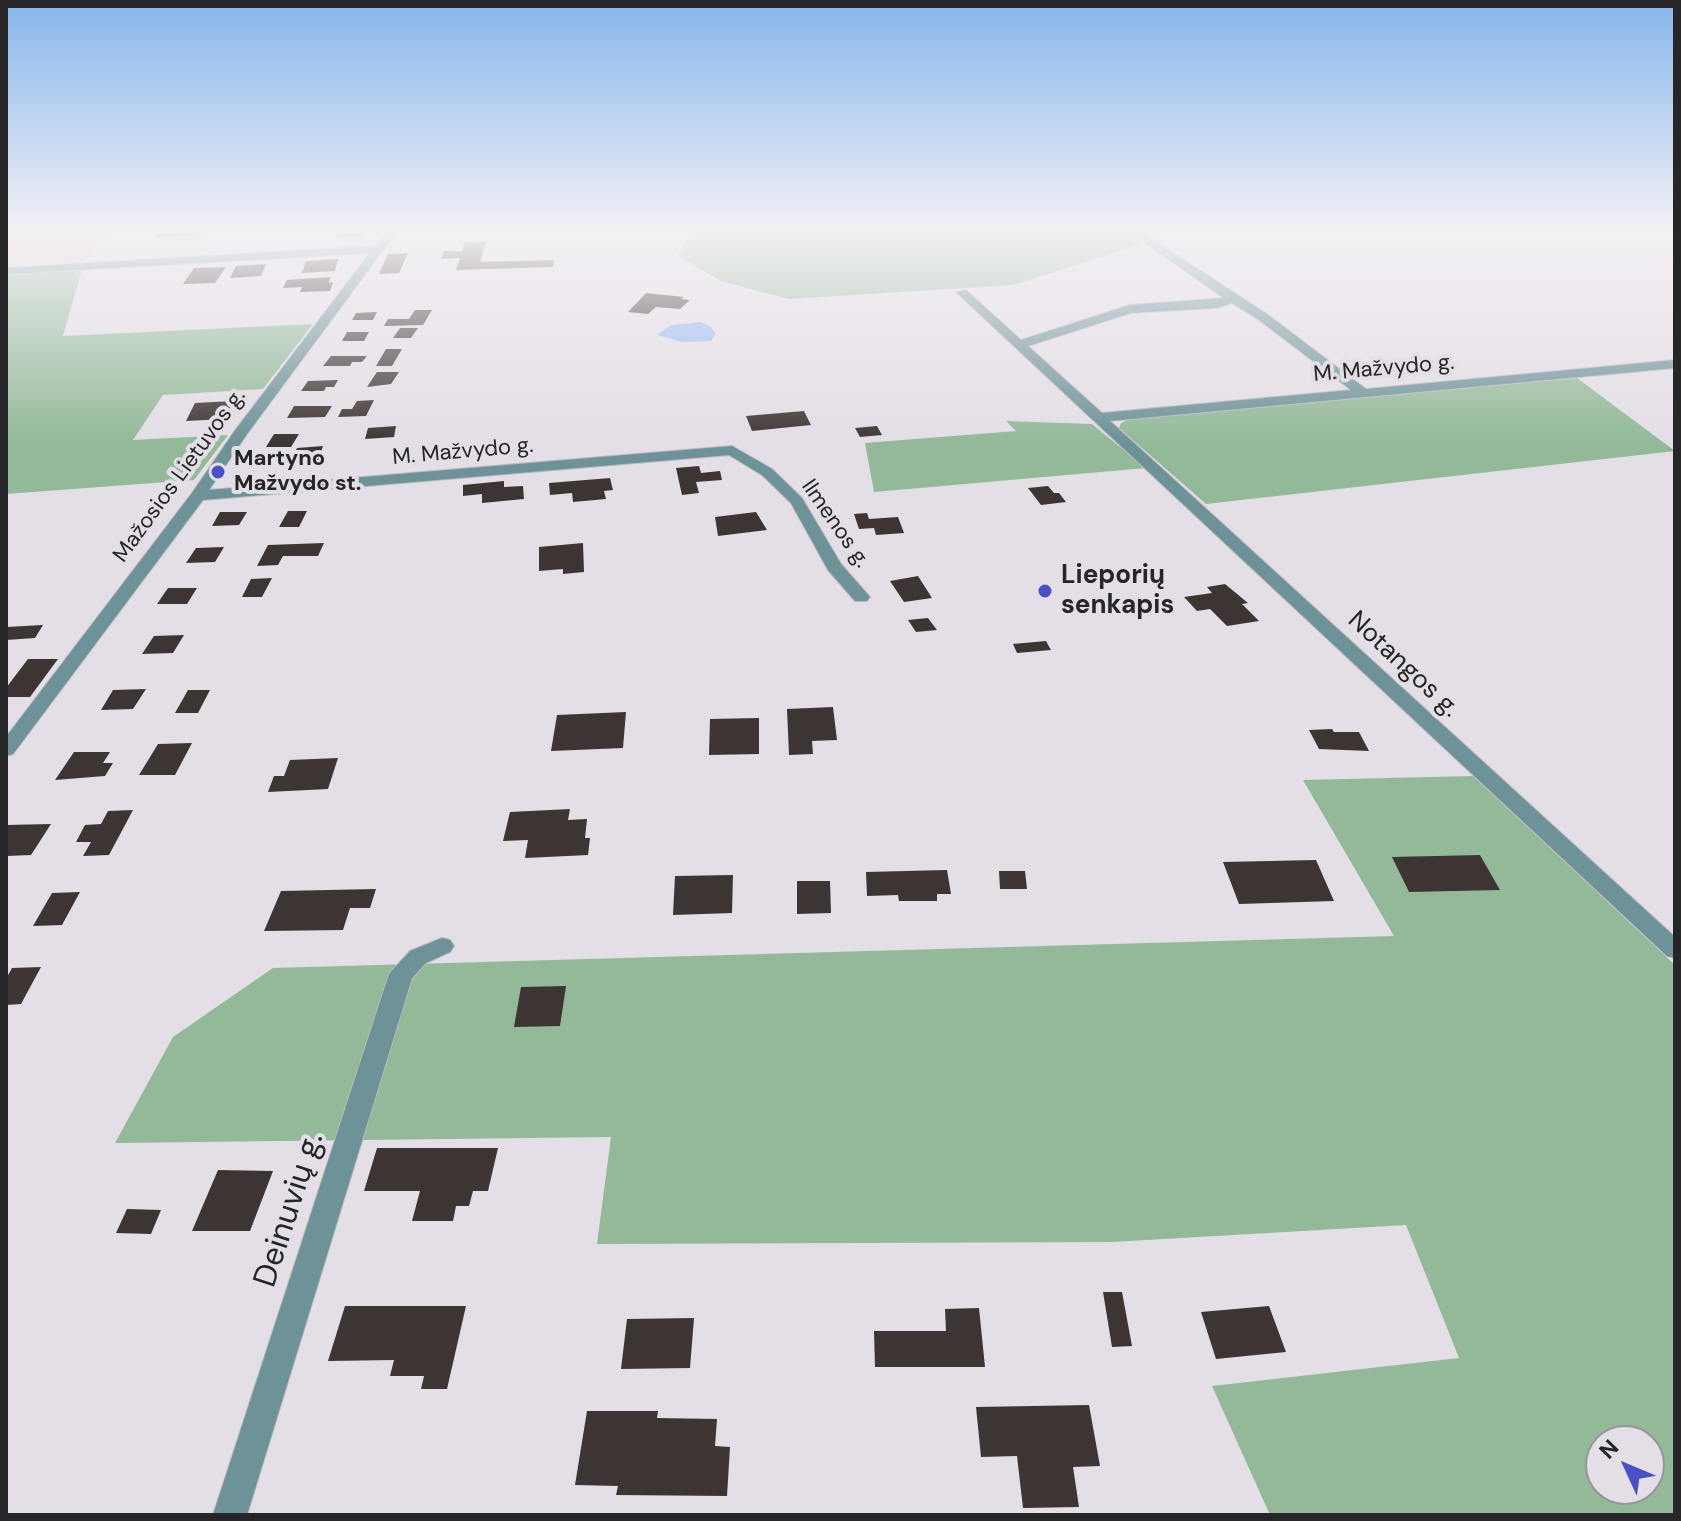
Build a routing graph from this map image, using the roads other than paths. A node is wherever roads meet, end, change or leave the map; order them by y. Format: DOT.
graph roads {
  1 [pos="338,301"];
  2 [pos="972,301"];
  3 [pos="1227,301"];
  4 [pos="1236,301"];
  5 [pos="1021,344"];
  6 [pos="1675,364"];
  7 [pos="1363,393"];
  8 [pos="1096,418"];
  9 [pos="732,450"];
  10 [pos="198,496"];
  11 [pos="861,597"];
  12 [pos="6,750"];
  13 [pos="442,946"];
  14 [pos="1675,950"];
  15 [pos="230,1515"];
  1 -- 10 [label="street, Mažosios Lietuvos g."];
  2 -- 5 [label="street, Notangos g."];
  3 -- 5 [label="street"];
  4 -- 7 [label="street"];
  5 -- 8 [label="street, Notangos g."];
  6 -- 7 [label="street, M. Mažvydo g."];
  7 -- 8 [label="street, M. Mažvydo g."];
  8 -- 14 [label="street, Notangos g."];
  9 -- 10 [label="street, M. Mažvydo g."];
  9 -- 11 [label="street, Ilmenos g."];
  10 -- 12 [label="street, Mažosios Lietuvos g."];
  13 -- 15 [label="street, Deinuvių g."];
}
